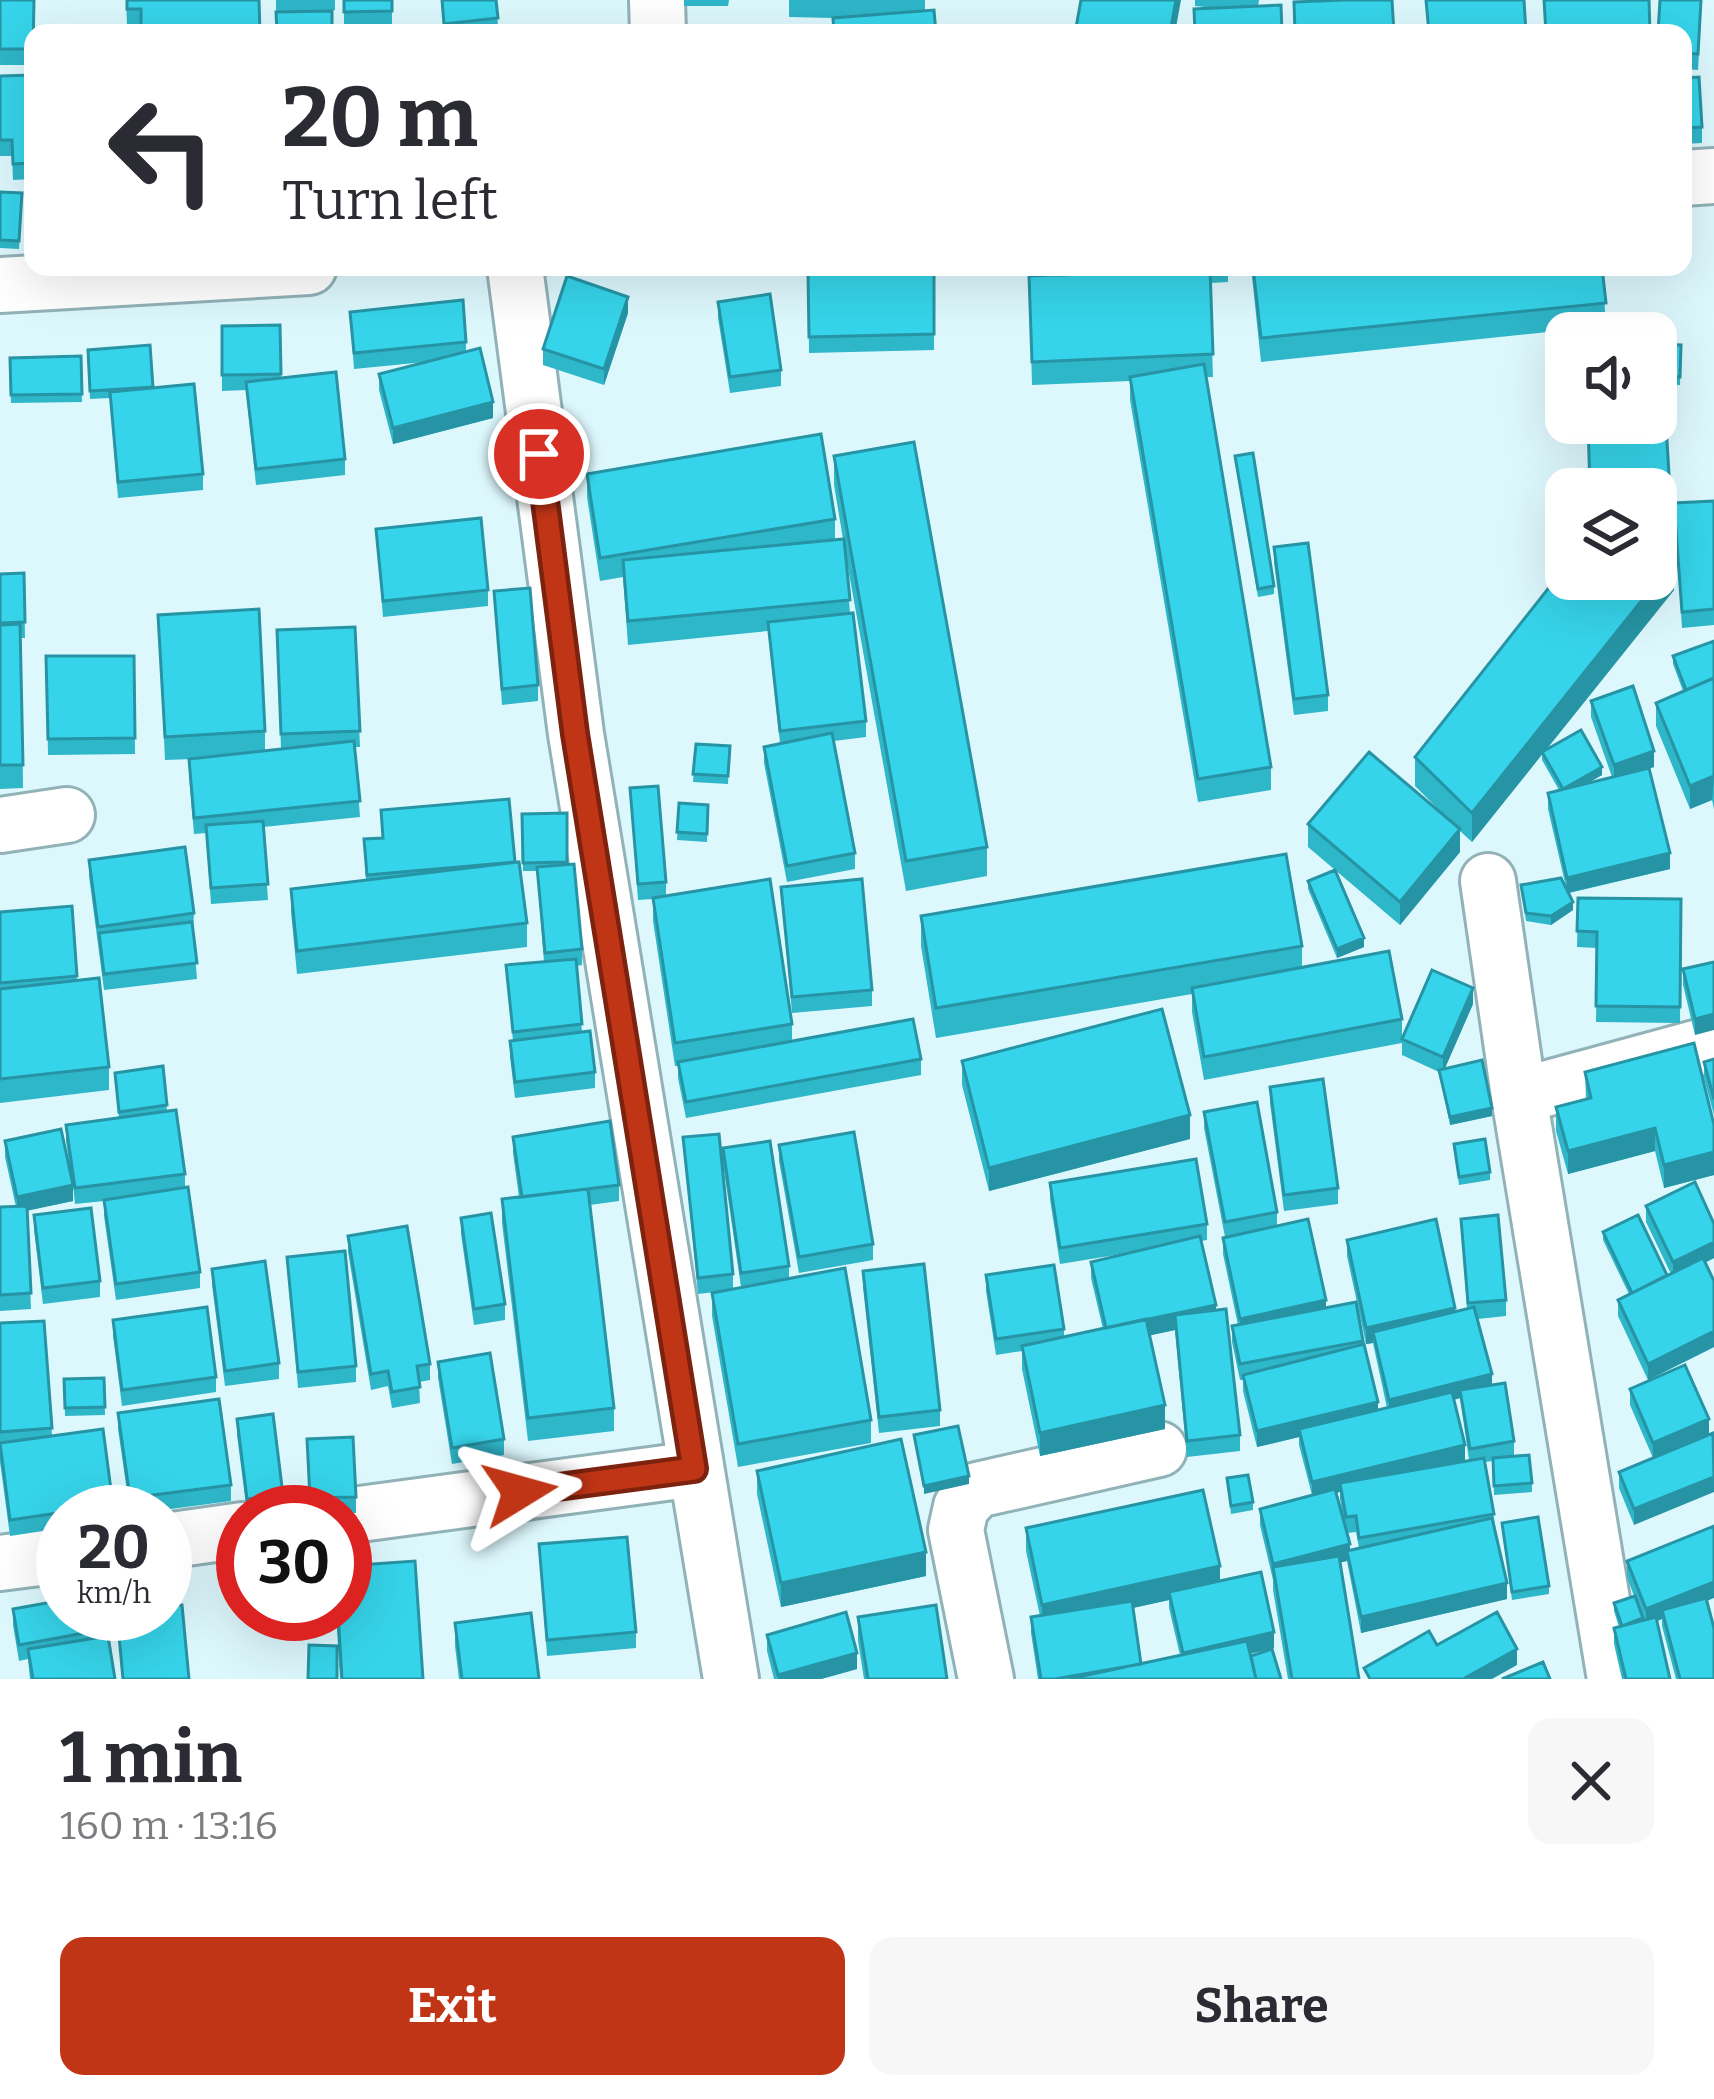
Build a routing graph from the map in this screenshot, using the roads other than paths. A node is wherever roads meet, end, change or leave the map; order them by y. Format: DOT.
graph roads {
  1 [pos="154,276"];
  2 [pos="516,276"];
  3 [pos="0,285"];
  4 [pos="67,815"];
  5 [pos="0,825"];
  6 [pos="1488,881"];
  7 [pos="1714,1043"];
  8 [pos="1519,1096"];
  9 [pos="1159,1449"];
  10 [pos="694,1469"];
  11 [pos="372,1512"];
  12 [pos="36,1558"];
  13 [pos="0,1563"];
  14 [pos="731,1679"];
  15 [pos="986,1679"];
  16 [pos="1616,1679"];
  1 -- 3 [label="street"];
  2 -- 10 [label="street"];
  4 -- 5 [label="street"];
  6 -- 8 [label="street"];
  7 -- 8 [label="street"];
  8 -- 16 [label="street"];
  9 -- 15 [label="street"];
  10 -- 11 [label="street"];
  10 -- 14 [label="street"];
  12 -- 13 [label="street"];
}
